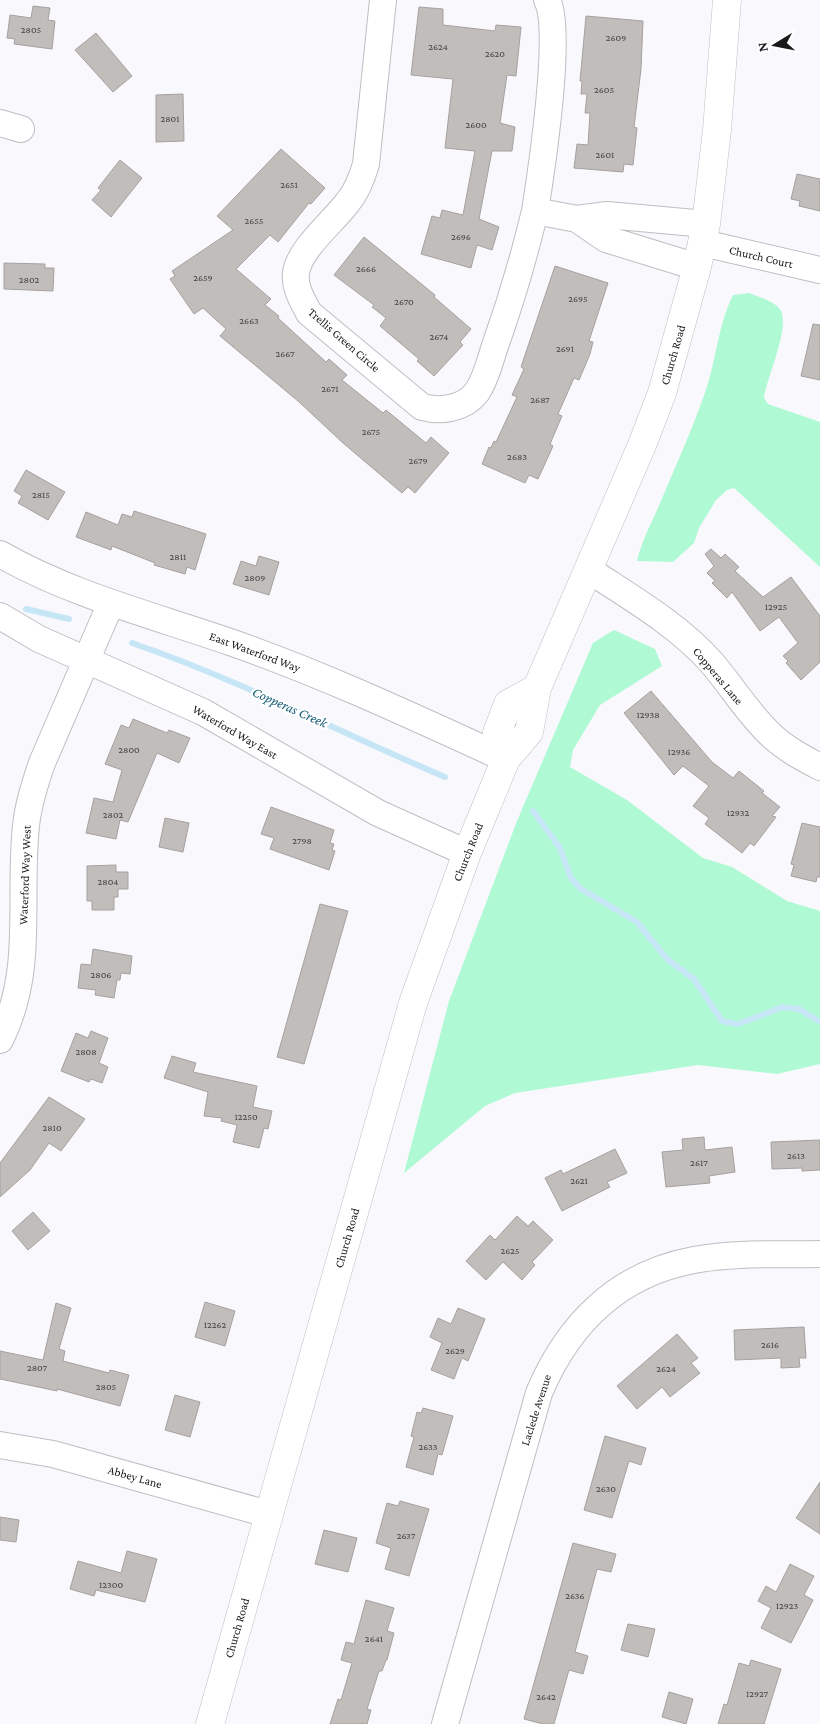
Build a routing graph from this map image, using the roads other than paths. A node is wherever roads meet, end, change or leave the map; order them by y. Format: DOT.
graph roads {
  1 [pos="383,0"];
  2 [pos="547,0"];
  3 [pos="727,0"];
  4 [pos="535,211"];
  5 [pos="577,219"];
  6 [pos="702,245"];
  7 [pos="820,270"];
  8 [pos="0,554"];
  9 [pos="589,570"];
  10 [pos="112,604"];
  11 [pos="0,616"];
  12 [pos="87,659"];
  13 [pos="506,759"];
  14 [pos="820,767"];
  15 [pos="467,853"];
  16 [pos="0,1040"];
  17 [pos="820,1254"];
  18 [pos="0,1445"];
  19 [pos="268,1514"];
  20 [pos="210,1724"];
  21 [pos="445,1724"];
  1 -- 4 [label="street, Trellis Green Circle"];
  2 -- 4 [label="street, Trellis Green Circle"];
  3 -- 6 [label="main road, Church Road"];
  4 -- 5 [label="street"];
  5 -- 6 [label="street"];
  5 -- 6 [label="street"];
  6 -- 7 [label="street, Church Court"];
  6 -- 9 [label="main road, Church Road"];
  8 -- 10 [label="street, East Waterford Way"];
  9 -- 13 [label="main road, Church Road"];
  9 -- 14 [label="street, Copperas Lane"];
  10 -- 12 [label="street, Waterford Way West"];
  10 -- 13 [label="street, East Waterford Way"];
  11 -- 12 [label="street, Waterford Way East"];
  12 -- 15 [label="street, Waterford Way East"];
  12 -- 16 [label="street, Waterford Way West"];
  13 -- 15 [label="main road, Church Road"];
  15 -- 19 [label="main road, Church Road"];
  17 -- 21 [label="street, Laclede Avenue"];
  18 -- 19 [label="street, Abbey Lane"];
  19 -- 20 [label="main road, Church Road"];
}
